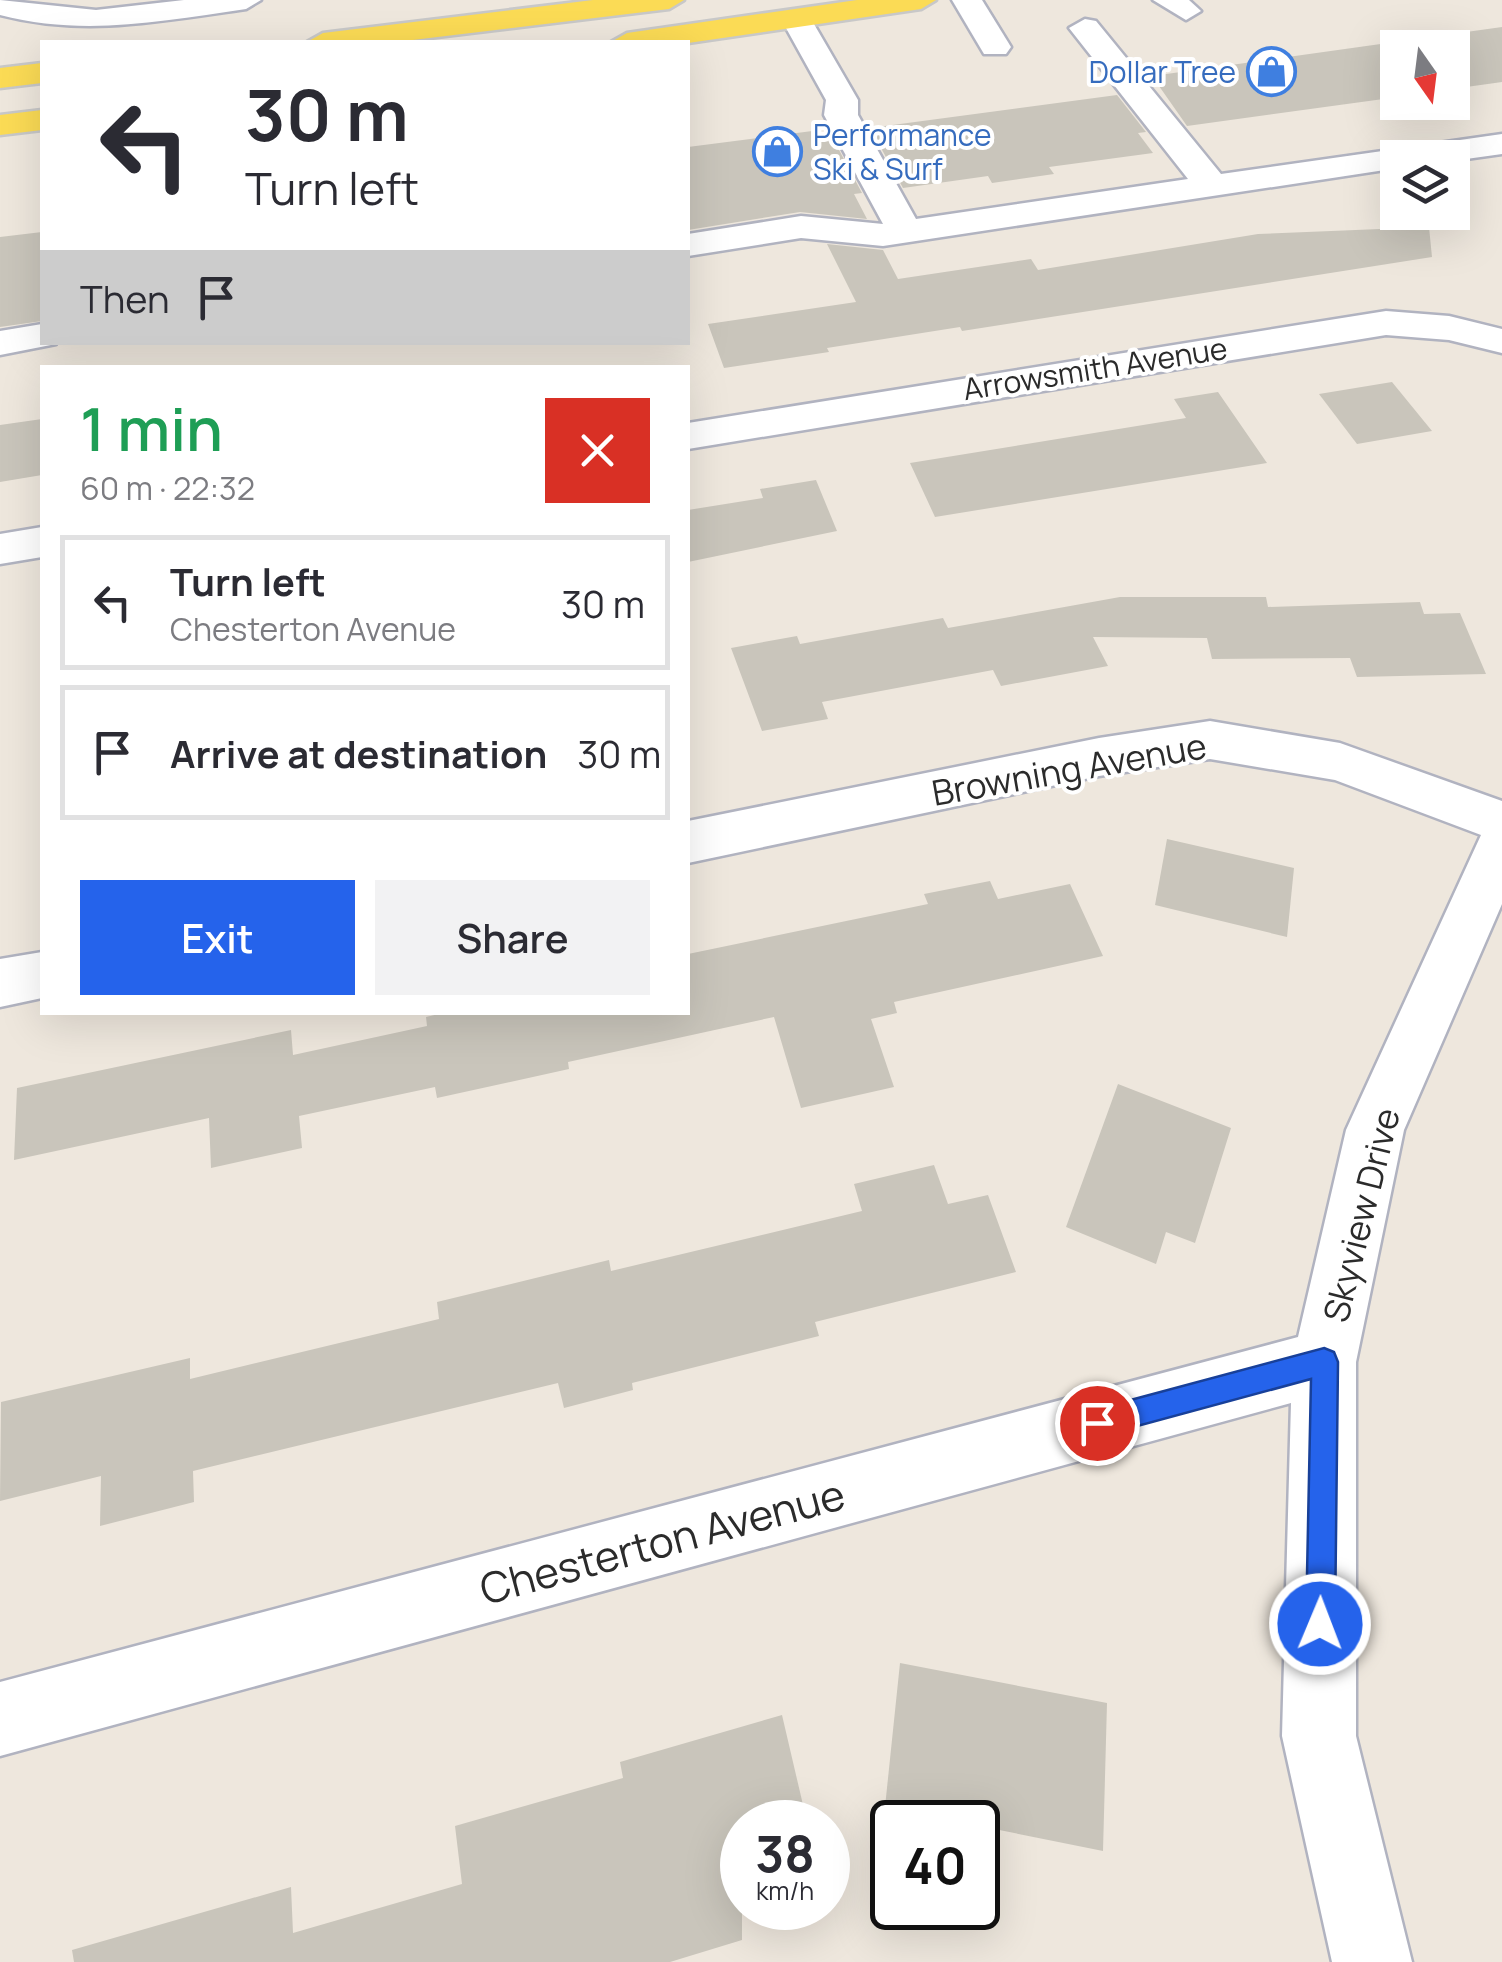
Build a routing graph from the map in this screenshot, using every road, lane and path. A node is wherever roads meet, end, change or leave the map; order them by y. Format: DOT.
graph roads {
  1 [pos="7,0"];
  2 [pos="246,0"];
  3 [pos="669,0"];
  4 [pos="921,0"];
  5 [pos="966,0"];
  6 [pos="547,8"];
  7 [pos="796,19"];
  8 [pos="1085,28"];
  9 [pos="335,40"];
  10 [pos="642,40"];
  11 [pos="995,47"];
  12 [pos="40,73"];
  13 [pos="0,78"];
  14 [pos="40,120"];
  15 [pos="0,126"];
  16 [pos="1502,144"];
  17 [pos="1470,148"];
  18 [pos="1380,161"];
  19 [pos="1212,186"];
  20 [pos="905,231"];
  21 [pos="690,245"];
  22 [pos="40,336"];
  23 [pos="1502,340"];
  24 [pos="0,342"];
  25 [pos="690,436"];
  26 [pos="40,542"];
  27 [pos="0,549"];
  28 [pos="1502,822"];
  29 [pos="690,842"];
  30 [pos="1502,844"];
  31 [pos="40,974"];
  32 [pos="0,983"];
  33 [pos="1324,1362"];
  34 [pos="0,1720"];
  35 [pos="1372,1962"];
  1 -- 2 [label="street"];
  3 -- 6 [label="main road"];
  4 -- 7 [label="main road"];
  5 -- 11 [label="street"];
  6 -- 9 [label="main road"];
  7 -- 10 [label="main road"];
  7 -- 20 [label="street"];
  8 -- 19 [label="street"];
  12 -- 13 [label="main road"];
  14 -- 15 [label="main road"];
  16 -- 17 [label="street"];
  18 -- 19 [label="street"];
  19 -- 20 [label="street"];
  20 -- 21 [label="street"];
  22 -- 24 [label="street"];
  23 -- 25 [label="street, Arrowsmith Avenue"];
  26 -- 27 [label="street"];
  28 -- 29 [label="street, Browning Avenue"];
  30 -- 33 [label="street, Skyview Drive"];
  31 -- 32 [label="street"];
  33 -- 34 [label="street, Chesterton Avenue"];
  33 -- 35 [label="street, Skyview Drive"];
}
